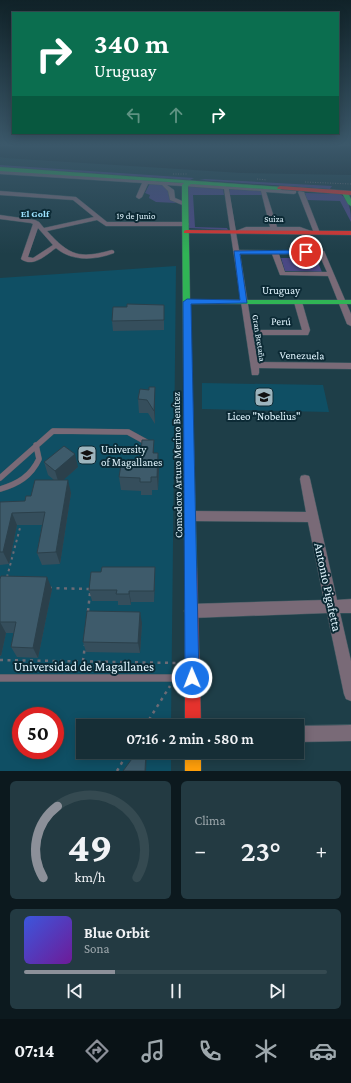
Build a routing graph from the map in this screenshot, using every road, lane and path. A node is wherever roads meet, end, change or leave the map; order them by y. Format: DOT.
graph roads {
  1 [pos="146,182"];
  2 [pos="166,182"];
  3 [pos="173,182"];
  4 [pos="192,182"];
  5 [pos="255,182"];
  6 [pos="187,183"];
  7 [pos="164,185"];
  8 [pos="226,187"];
  9 [pos="263,190"];
  10 [pos="347,190"];
  11 [pos="0,192"];
  12 [pos="301,192"];
  13 [pos="320,192"];
  14 [pos="139,196"];
  15 [pos="185,204"];
  16 [pos="351,204"];
  17 [pos="94,216"];
  18 [pos="0,217"];
  19 [pos="40,227"];
  20 [pos="186,228"];
  21 [pos="274,229"];
  22 [pos="236,232"];
  23 [pos="313,232"];
  24 [pos="351,233"];
  25 [pos="57,245"];
  26 [pos="112,252"];
  27 [pos="236,252"];
  28 [pos="275,252"];
  29 [pos="331,274"];
  30 [pos="187,302"];
  31 [pos="244,302"];
  32 [pos="298,302"];
  33 [pos="347,302"];
  34 [pos="351,324"];
  35 [pos="248,332"];
  36 [pos="351,366"];
  37 [pos="254,369"];
  38 [pos="36,445"];
  39 [pos="151,448"];
  40 [pos="0,478"];
  41 [pos="305,479"];
  42 [pos="0,489"];
  43 [pos="190,516"];
  44 [pos="313,517"];
  45 [pos="22,520"];
  46 [pos="7,579"];
  47 [pos="44,587"];
  48 [pos="332,606"];
  49 [pos="351,606"];
  50 [pos="191,611"];
  51 [pos="88,618"];
  52 [pos="85,639"];
  53 [pos="0,660"];
  54 [pos="83,661"];
  55 [pos="192,663"];
  56 [pos="0,678"];
  57 [pos="175,678"];
  58 [pos="192,678"];
  59 [pos="351,694"];
  60 [pos="149,719"];
  61 [pos="193,719"];
  62 [pos="351,733"];
  63 [pos="304,734"];
  64 [pos="124,759"];
  65 [pos="193,759"];
  66 [pos="117,771"];
  67 [pos="193,771"];
  1 -- 14 [label="street"];
  2 -- 6 [label="street"];
  3 -- 6 [label="main road"];
  4 -- 6 [label="main road"];
  5 -- 10 [label="main road"];
  6 -- 8 [label="street"];
  6 -- 13 [label="main road"];
  6 -- 15 [label="main road, Comodoro Arturo Merino Benítez"];
  7 -- 15 [label="street"];
  8 -- 9 [label="street"];
  8 -- 22 [label="street, Gran Bretaña"];
  9 -- 12 [label="street"];
  9 -- 21 [label="street"];
  10 -- 13 [label="main road"];
  10 -- 16 [label="main road"];
  11 -- 17 [label="street, 19 de Junio"];
  12 -- 13 [label="street"];
  12 -- 23 [label="street"];
  15 -- 20 [label="main road, Comodoro Arturo Merino Benítez"];
  17 -- 19 [label="street"];
  17 -- 20 [label="street, 19 de Junio"];
  18 -- 19 [label="street"];
  19 -- 25 [label="street"];
  19 -- 25 [label="street"];
  20 -- 22 [label="main road, Suiza"];
  20 -- 30 [label="main road, Comodoro Arturo Merino Benítez"];
  21 -- 22 [label="street, Suiza"];
  21 -- 23 [label="street, Suiza"];
  22 -- 23 [label="main road, Suiza"];
  22 -- 27 [label="street, Gran Bretaña"];
  23 -- 24 [label="main road, Suiza"];
  25 -- 26 [label="street"];
  27 -- 28 [label="street"];
  27 -- 31 [label="street, Gran Bretaña"];
  28 -- 29 [label="street"];
  28 -- 29 [label="street"];
  29 -- 33 [label="street"];
  30 -- 31 [label="main road, Uruguay"];
  30 -- 43 [label="main road, Comodoro Arturo Merino Benítez"];
  31 -- 32 [label="main road, Uruguay"];
  31 -- 35 [label="street, Gran Bretaña"];
  32 -- 33 [label="main road, Uruguay"];
  32 -- 35 [label="street, Perú"];
  33 -- 34 [label="street"];
  35 -- 37 [label="street, Gran Bretaña"];
  36 -- 37 [label="street, Venezuela"];
  38 -- 39 [label="lane"];
  38 -- 40 [label="lane"];
  38 -- 42 [label="lane"];
  41 -- 44 [label="street, Antonio Pigafetta"];
  43 -- 44 [label="street"];
  43 -- 50 [label="main road, Comodoro Arturo Merino Benítez"];
  44 -- 48 [label="street, Antonio Pigafetta"];
  45 -- 46 [label="path"];
  47 -- 51 [label="path"];
  48 -- 49 [label="street"];
  48 -- 50 [label="street"];
  48 -- 59 [label="street, Antonio Pigafetta"];
  50 -- 55 [label="main road, Comodoro Arturo Merino Benítez"];
  52 -- 54 [label="path"];
  53 -- 54 [label="path"];
  54 -- 55 [label="path"];
  55 -- 58 [label="main road, Comodoro Arturo Merino Benítez"];
  56 -- 57 [label="lane, Universidad de Magallanes"];
  57 -- 58 [label="lane, Universidad de Magallanes"];
  57 -- 60 [label="path"];
  58 -- 61 [label="main road, Comodoro Arturo Merino Benítez"];
  62 -- 63 [label="street"];
  64 -- 66 [label="path"];
  65 -- 67 [label="main road"];
}
